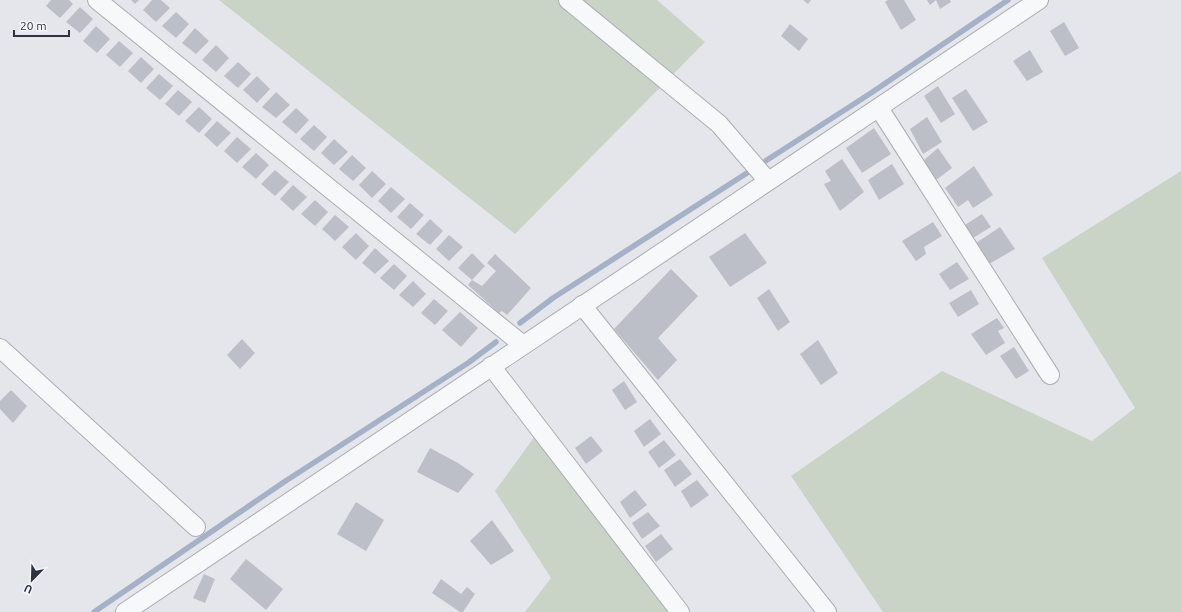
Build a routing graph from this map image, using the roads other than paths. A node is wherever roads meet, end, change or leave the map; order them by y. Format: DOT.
graph roads {
  1 [pos="97,0"];
  2 [pos="568,0"];
  3 [pos="1039,0"];
  4 [pos="879,108"];
  5 [pos="766,179"];
  6 [pos="582,305"];
  7 [pos="523,345"];
  8 [pos="0,348"];
  9 [pos="491,366"];
  10 [pos="1050,375"];
  11 [pos="196,527"];
  12 [pos="125,612"];
  13 [pos="680,612"];
  14 [pos="827,612"];
  1 -- 7 [label="street"];
  2 -- 5 [label="street"];
  3 -- 4 [label="street"];
  4 -- 5 [label="street"];
  4 -- 10 [label="street"];
  5 -- 6 [label="street"];
  6 -- 7 [label="street"];
  6 -- 14 [label="street"];
  7 -- 9 [label="street"];
  8 -- 11 [label="street"];
  9 -- 12 [label="street"];
  9 -- 13 [label="street"];
}
